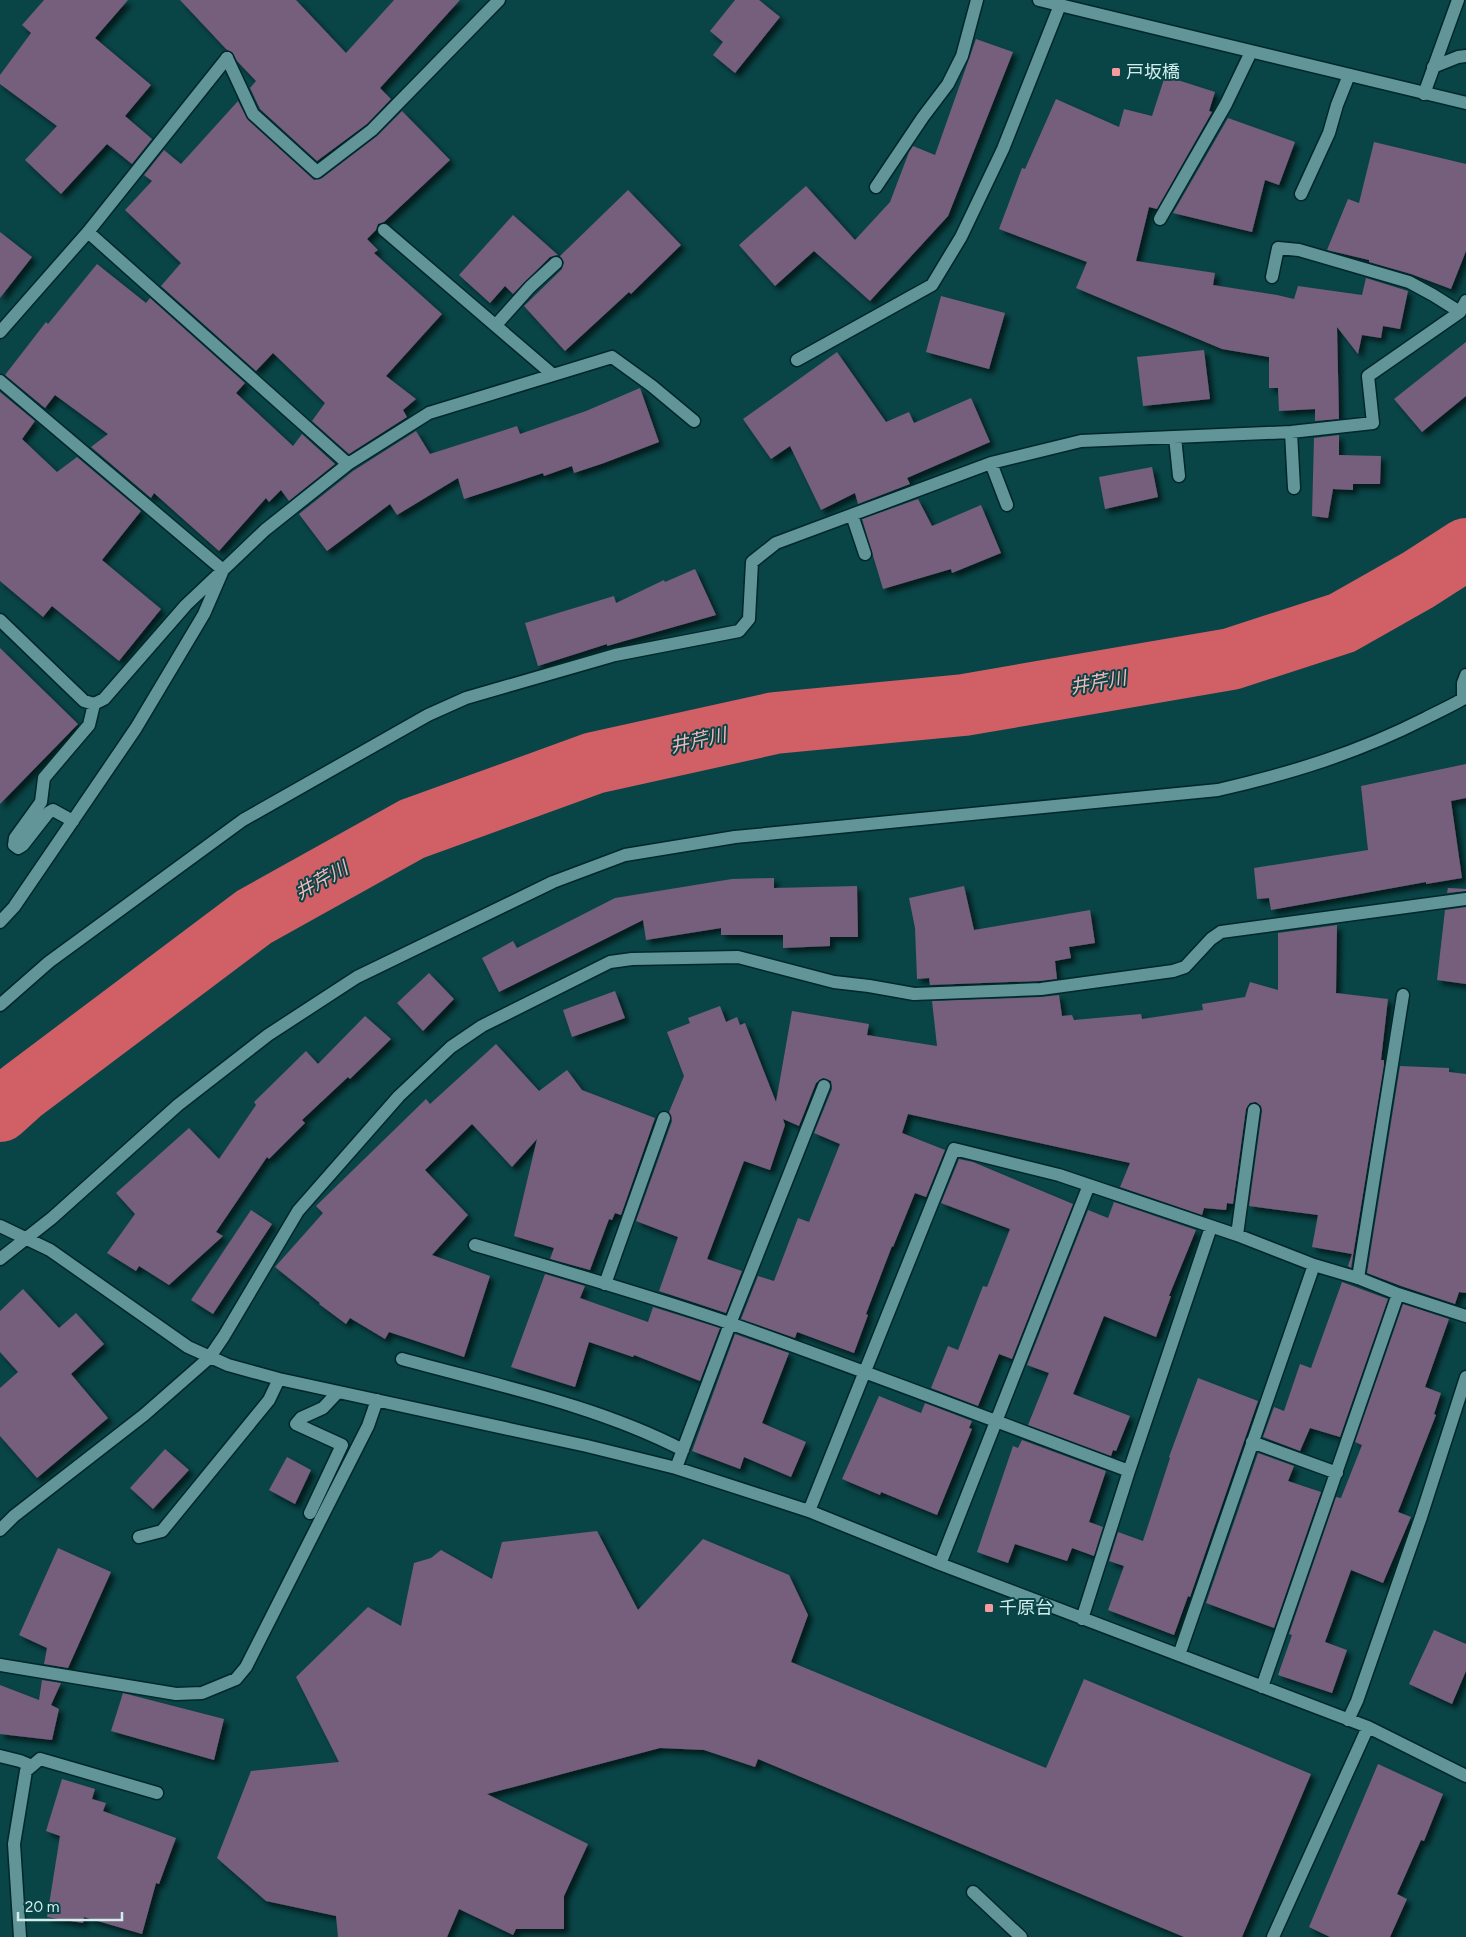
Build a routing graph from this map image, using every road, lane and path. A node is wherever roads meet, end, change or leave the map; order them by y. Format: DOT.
graph roads {
  1 [pos="499,0"];
  2 [pos="977,0"];
  3 [pos="1040,0"];
  4 [pos="1458,0"];
  5 [pos="1060,5"];
  6 [pos="1251,52"];
  7 [pos="1466,56"];
  8 [pos="1433,67"];
  9 [pos="1349,75"];
  10 [pos="1424,94"];
  11 [pos="1466,103"];
  12 [pos="876,187"];
  13 [pos="1301,194"];
  14 [pos="1160,220"];
  15 [pos="384,230"];
  16 [pos="88,232"];
  17 [pos="556,263"];
  18 [pos="1272,277"];
  19 [pos="1463,306"];
  20 [pos="496,325"];
  21 [pos="0,332"];
  22 [pos="797,360"];
  23 [pos="552,374"];
  24 [pos="0,381"];
  25 [pos="694,421"];
  26 [pos="1290,432"];
  27 [pos="1175,437"];
  28 [pos="992,462"];
  29 [pos="348,464"];
  30 [pos="1179,476"];
  31 [pos="1294,488"];
  32 [pos="1006,505"];
  33 [pos="852,515"];
  34 [pos="865,554"];
  35 [pos="223,570"];
  36 [pos="0,620"];
  37 [pos="1466,675"];
  38 [pos="1465,698"];
  39 [pos="94,704"];
  40 [pos="73,821"];
  41 [pos="1466,899"];
  42 [pos="0,922"];
  43 [pos="1404,995"];
  44 [pos="0,1005"];
  45 [pos="824,1086"];
  46 [pos="1254,1110"];
  47 [pos="664,1118"];
  48 [pos="1089,1185"];
  49 [pos="0,1226"];
  50 [pos="1211,1227"];
  51 [pos="1237,1235"];
  52 [pos="25,1239"];
  53 [pos="476,1245"];
  54 [pos="0,1259"];
  55 [pos="1314,1265"];
  56 [pos="1358,1278"];
  57 [pos="605,1284"];
  58 [pos="1398,1294"];
  59 [pos="1466,1316"];
  60 [pos="730,1324"];
  61 [pos="209,1358"];
  62 [pos="402,1359"];
  63 [pos="864,1371"];
  64 [pos="1466,1377"];
  65 [pos="280,1379"];
  66 [pos="338,1392"];
  67 [pos="377,1400"];
  68 [pos="996,1422"];
  69 [pos="1252,1442"];
  70 [pos="682,1450"];
  71 [pos="676,1468"];
  72 [pos="1129,1471"];
  73 [pos="1337,1472"];
  74 [pos="809,1512"];
  75 [pos="310,1513"];
  76 [pos="0,1530"];
  77 [pos="139,1537"];
  78 [pos="940,1564"];
  79 [pos="1082,1619"];
  80 [pos="1179,1655"];
  81 [pos="0,1665"];
  82 [pos="1262,1688"];
  83 [pos="1348,1720"];
  84 [pos="1368,1727"];
  85 [pos="0,1756"];
  86 [pos="32,1766"];
  87 [pos="1466,1776"];
  88 [pos="157,1793"];
  89 [pos="973,1892"];
  90 [pos="20,1937"];
  91 [pos="1022,1937"];
  92 [pos="1273,1937"];
  1 -- 16 [label="street"];
  2 -- 12 [label="street"];
  3 -- 5 [label="street"];
  4 -- 8 [label="street"];
  5 -- 6 [label="street"];
  5 -- 22 [label="street"];
  6 -- 9 [label="street"];
  6 -- 14 [label="street"];
  7 -- 8 [label="street"];
  8 -- 10 [label="street"];
  9 -- 10 [label="street"];
  9 -- 13 [label="street"];
  10 -- 11 [label="street"];
  15 -- 20 [label="street"];
  16 -- 21 [label="street"];
  16 -- 29 [label="street"];
  17 -- 20 [label="street"];
  18 -- 19 [label="street"];
  19 -- 26 [label="street"];
  20 -- 23 [label="street"];
  23 -- 25 [label="street"];
  23 -- 29 [label="street"];
  24 -- 35 [label="street"];
  26 -- 27 [label="street"];
  26 -- 31 [label="street"];
  27 -- 28 [label="street"];
  27 -- 30 [label="street"];
  28 -- 32 [label="street"];
  28 -- 33 [label="street"];
  29 -- 35 [label="street"];
  33 -- 34 [label="street"];
  33 -- 44 [label="street"];
  35 -- 39 [label="street"];
  35 -- 40 [label="street"];
  36 -- 39 [label="street"];
  37 -- 38 [label="street"];
  38 -- 52 [label="street"];
  39 -- 40 [label="street"];
  40 -- 42 [label="street"];
  41 -- 61 [label="street"];
  43 -- 56 [label="street"];
  45 -- 60 [label="street"];
  46 -- 51 [label="street"];
  47 -- 57 [label="street"];
  48 -- 50 [label="street"];
  48 -- 63 [label="street"];
  48 -- 68 [label="street"];
  49 -- 52 [label="street"];
  50 -- 51 [label="street"];
  50 -- 72 [label="street"];
  51 -- 55 [label="street"];
  52 -- 54 [label="street"];
  52 -- 61 [label="street"];
  53 -- 57 [label="street"];
  55 -- 56 [label="street"];
  55 -- 69 [label="street"];
  56 -- 58 [label="street"];
  57 -- 60 [label="street"];
  58 -- 59 [label="street"];
  58 -- 73 [label="street"];
  60 -- 63 [label="street"];
  60 -- 70 [label="street"];
  61 -- 65 [label="street"];
  61 -- 76 [label="street"];
  62 -- 70 [label="street"];
  63 -- 68 [label="street"];
  63 -- 74 [label="street"];
  64 -- 83 [label="street"];
  65 -- 66 [label="street"];
  65 -- 77 [label="street"];
  66 -- 67 [label="street"];
  66 -- 75 [label="street"];
  67 -- 71 [label="street"];
  67 -- 81 [label="street"];
  68 -- 72 [label="street"];
  68 -- 78 [label="street"];
  69 -- 73 [label="street"];
  69 -- 80 [label="street"];
  70 -- 71 [label="street"];
  71 -- 74 [label="street"];
  72 -- 79 [label="street"];
  73 -- 82 [label="street"];
  74 -- 78 [label="street"];
  78 -- 79 [label="street"];
  79 -- 80 [label="street"];
  80 -- 82 [label="street"];
  82 -- 83 [label="street"];
  83 -- 84 [label="street"];
  84 -- 87 [label="street"];
  84 -- 92 [label="street"];
  85 -- 86 [label="street"];
  86 -- 88 [label="street"];
  86 -- 90 [label="street"];
  89 -- 91 [label="street"];
}
